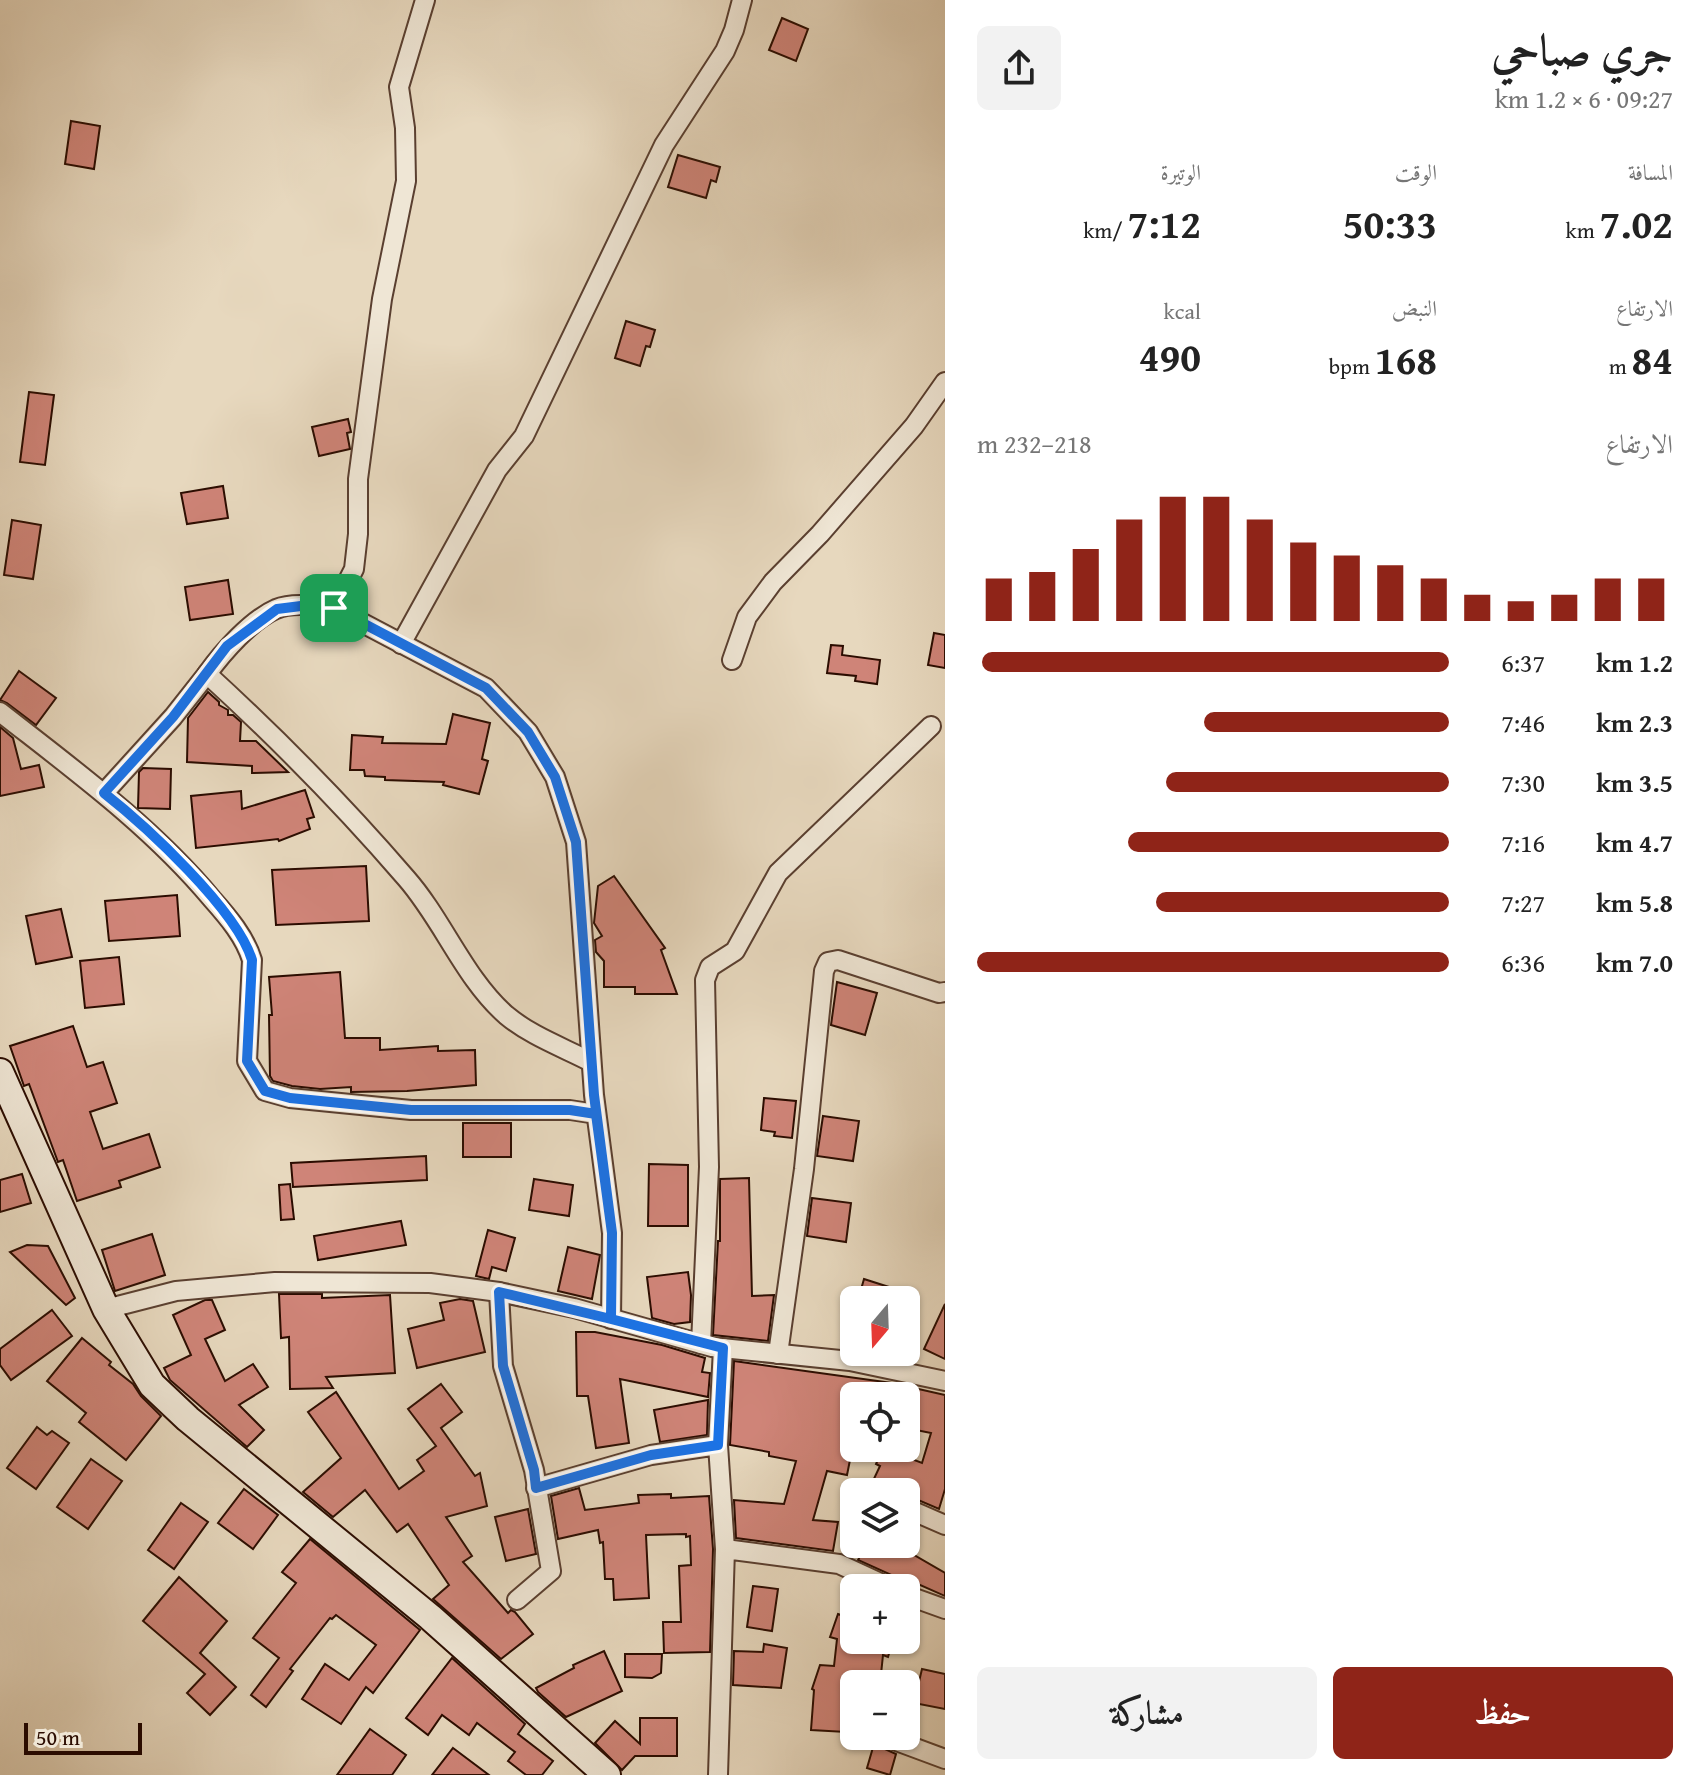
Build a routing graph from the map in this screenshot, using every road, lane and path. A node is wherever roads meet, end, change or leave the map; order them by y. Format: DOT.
graph roads {
  1 [pos="425,0"];
  2 [pos="742,0"];
  3 [pos="945,382"];
  4 [pos="334,608"];
  5 [pos="401,644"];
  6 [pos="732,660"];
  7 [pos="207,674"];
  8 [pos="0,712"];
  9 [pos="931,726"];
  10 [pos="104,793"];
  11 [pos="945,992"];
  12 [pos="591,1062"];
  13 [pos="0,1072"];
  14 [pos="0,1098"];
  15 [pos="596,1114"];
  16 [pos="48,1179"];
  17 [pos="499,1292"];
  18 [pos="106,1309"];
  19 [pos="611,1319"];
  20 [pos="701,1344"];
  21 [pos="723,1348"];
  22 [pos="778,1354"];
  23 [pos="945,1381"];
  24 [pos="718,1445"];
  25 [pos="536,1488"];
  26 [pos="920,1514"];
  27 [pos="945,1525"];
  28 [pos="725,1549"];
  29 [pos="861,1574"];
  30 [pos="517,1600"];
  31 [pos="920,1600"];
  32 [pos="945,1609"];
  33 [pos="920,1750"];
  34 [pos="945,1759"];
  35 [pos="607,1775"];
  36 [pos="718,1775"];
  1 -- 4 [label="street"];
  2 -- 5 [label="street"];
  3 -- 6 [label="street"];
  4 -- 5 [label="street"];
  4 -- 7 [label="street"];
  5 -- 12 [label="street"];
  7 -- 10 [label="street"];
  7 -- 12 [label="street"];
  8 -- 10 [label="street"];
  9 -- 20 [label="street"];
  10 -- 15 [label="street"];
  11 -- 22 [label="street"];
  12 -- 15 [label="street"];
  13 -- 16 [label="main road"];
  14 -- 16 [label="main road"];
  15 -- 19 [label="street"];
  16 -- 18 [label="main road"];
  17 -- 18 [label="street"];
  17 -- 19 [label="street"];
  17 -- 25 [label="street"];
  18 -- 35 [label="main road"];
  19 -- 20 [label="street"];
  20 -- 21 [label="street"];
  21 -- 22 [label="street"];
  21 -- 24 [label="street"];
  22 -- 23 [label="street"];
  24 -- 25 [label="street"];
  24 -- 28 [label="street"];
  25 -- 30 [label="street"];
  26 -- 27 [label="street"];
  28 -- 29 [label="street"];
  28 -- 36 [label="street"];
  31 -- 32 [label="street"];
  33 -- 34 [label="street"];
}
